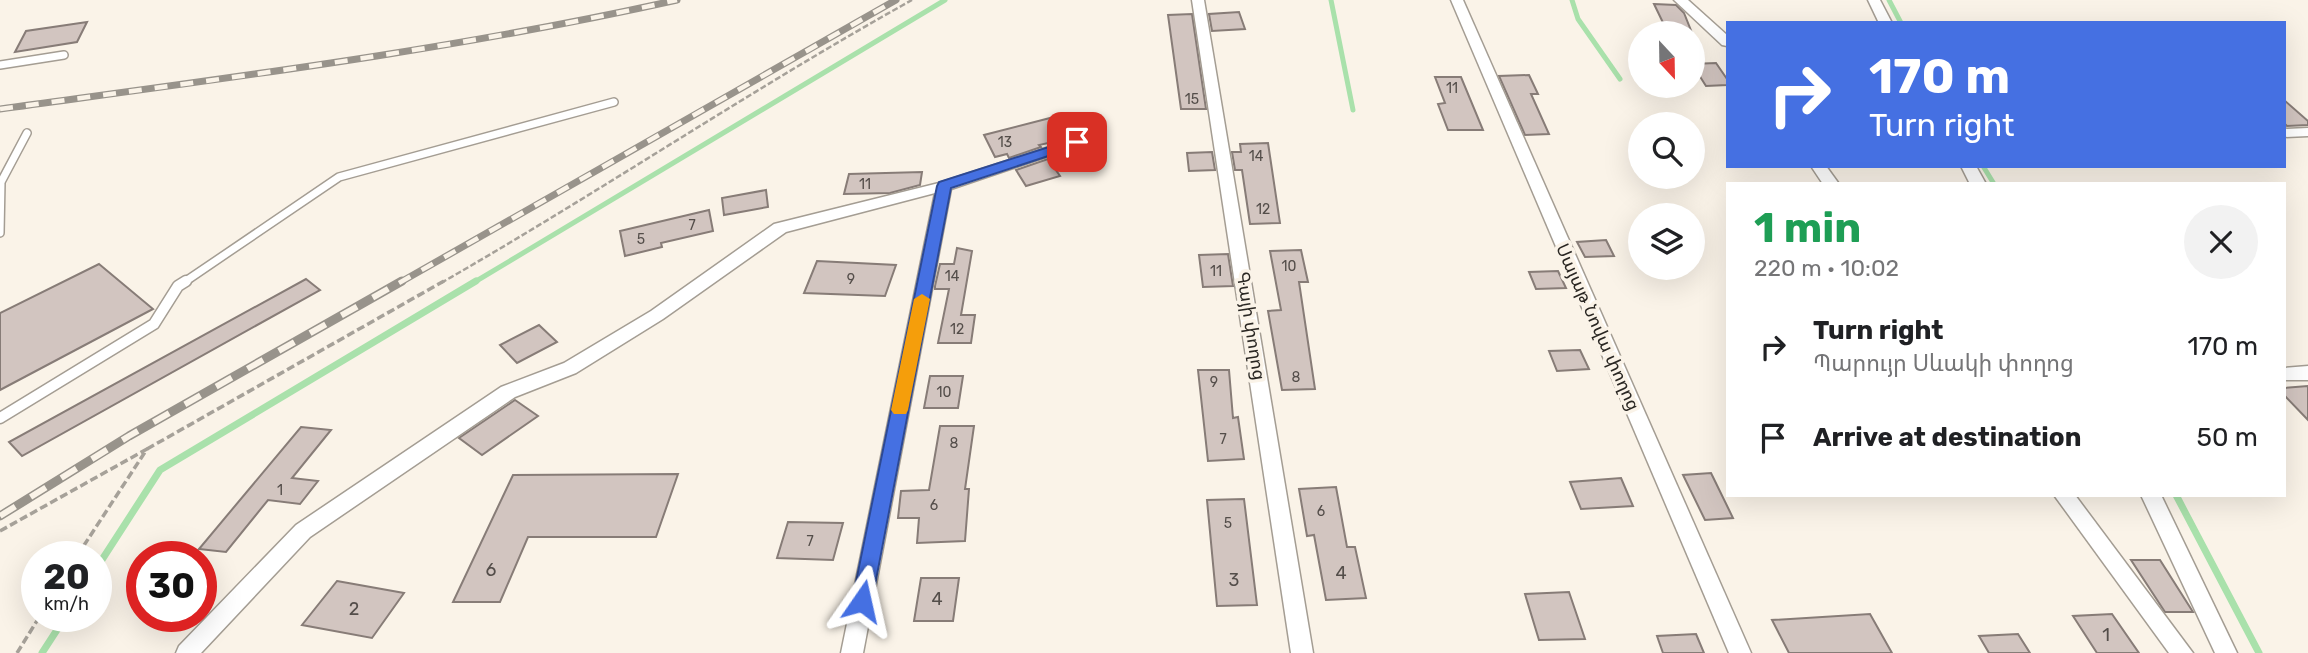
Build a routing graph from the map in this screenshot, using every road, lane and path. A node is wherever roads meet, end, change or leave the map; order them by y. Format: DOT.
graph roads {
  1 [pos="912,0"];
  2 [pos="1198,0"];
  3 [pos="1457,0"];
  4 [pos="1680,0"];
  5 [pos="1874,0"];
  6 [pos="1885,21"];
  7 [pos="1726,41"];
  8 [pos="64,55"];
  9 [pos="0,65"];
  10 [pos="614,102"];
  11 [pos="2286,132"];
  12 [pos="2308,132"];
  13 [pos="27,133"];
  14 [pos="1077,142"];
  15 [pos="944,186"];
  16 [pos="0,233"];
  17 [pos="2308,373"];
  18 [pos="2286,374"];
  19 [pos="0,418"];
  20 [pos="148,449"];
  21 [pos="2065,497"];
  22 [pos="2152,497"];
  23 [pos="0,531"];
  24 [pos="87,541"];
  25 [pos="30,632"];
  26 [pos="18,653"];
  27 [pos="187,653"];
  28 [pos="852,653"];
  29 [pos="1302,653"];
  30 [pos="1740,653"];
  31 [pos="2182,653"];
  32 [pos="2226,653"];
  1 -- 20 [label="path"];
  2 -- 29 [label="street, Գայի փողոց"];
  3 -- 30 [label="street, Սայաթ Նովա փողոց"];
  4 -- 7 [label="street"];
  5 -- 6 [label="street"];
  8 -- 9 [label="lane"];
  10 -- 19 [label="lane"];
  11 -- 12 [label="street"];
  13 -- 16 [label="lane"];
  14 -- 15 [label="street"];
  15 -- 27 [label="street"];
  15 -- 28 [label="street"];
  17 -- 18 [label="street"];
  20 -- 23 [label="path"];
  20 -- 24 [label="path"];
  21 -- 31 [label="street"];
  22 -- 32 [label="street"];
  25 -- 26 [label="path"];
}
